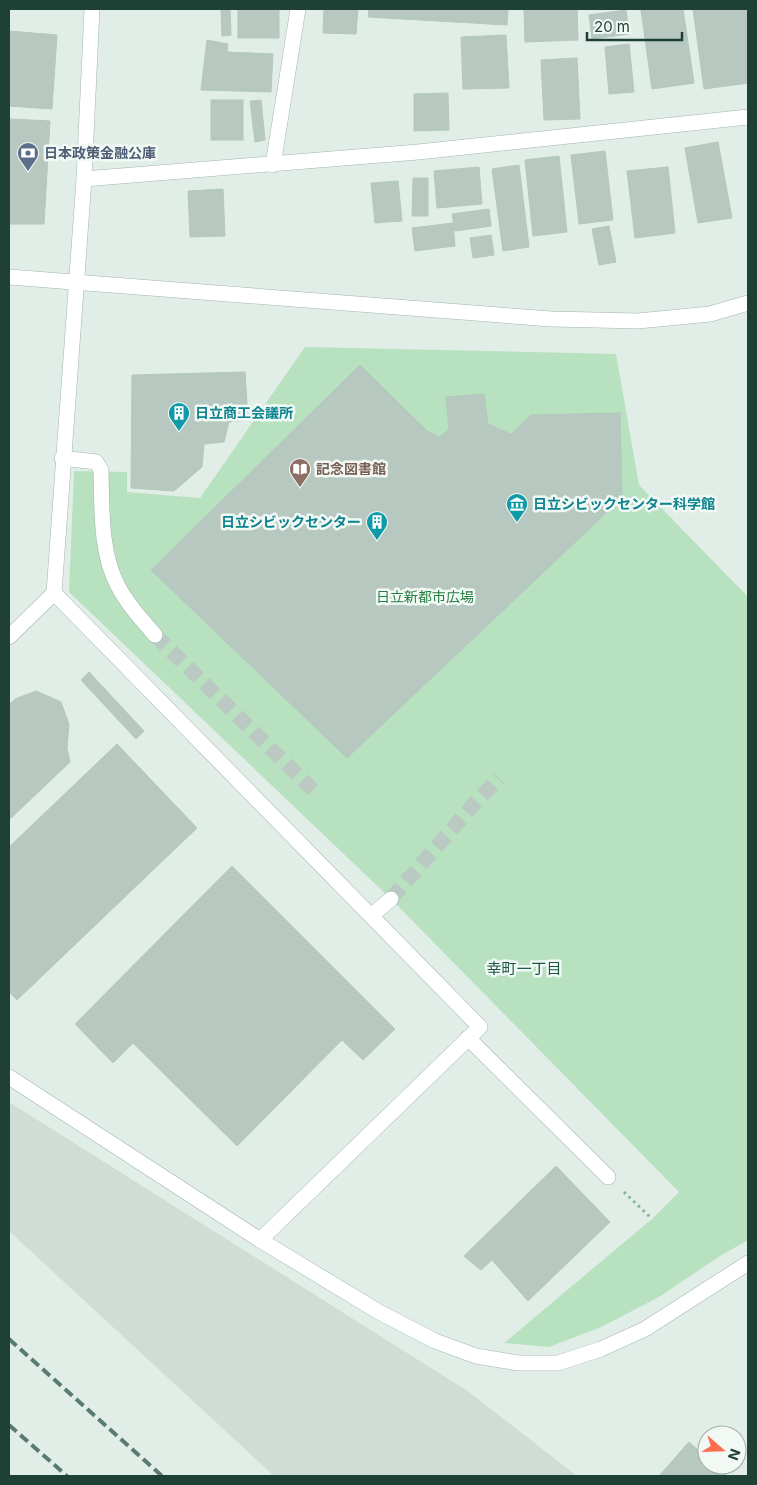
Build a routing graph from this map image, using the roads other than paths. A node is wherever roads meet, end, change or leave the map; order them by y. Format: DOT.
graph roads {
  1 [pos="92,9"];
  2 [pos="298,9"];
  3 [pos="748,117"];
  4 [pos="273,165"];
  5 [pos="84,179"];
  6 [pos="9,277"];
  7 [pos="76,282"];
  8 [pos="748,303"];
  9 [pos="62,458"];
  10 [pos="54,593"];
  11 [pos="155,635"];
  12 [pos="9,637"];
  13 [pos="391,899"];
  14 [pos="372,916"];
  15 [pos="468,1038"];
  16 [pos="9,1077"];
  17 [pos="608,1177"];
  18 [pos="260,1240"];
  19 [pos="748,1263"];
  1 -- 5 [label="street"];
  2 -- 4 [label="street"];
  3 -- 4 [label="street"];
  4 -- 5 [label="street"];
  5 -- 7 [label="street"];
  6 -- 7 [label="street"];
  7 -- 8 [label="street"];
  7 -- 9 [label="street"];
  9 -- 10 [label="street"];
  9 -- 11 [label="street"];
  10 -- 12 [label="street"];
  10 -- 14 [label="street"];
  13 -- 14 [label="street"];
  14 -- 15 [label="street"];
  15 -- 17 [label="street"];
  15 -- 18 [label="street"];
  16 -- 18 [label="street"];
  18 -- 19 [label="street"];
}
